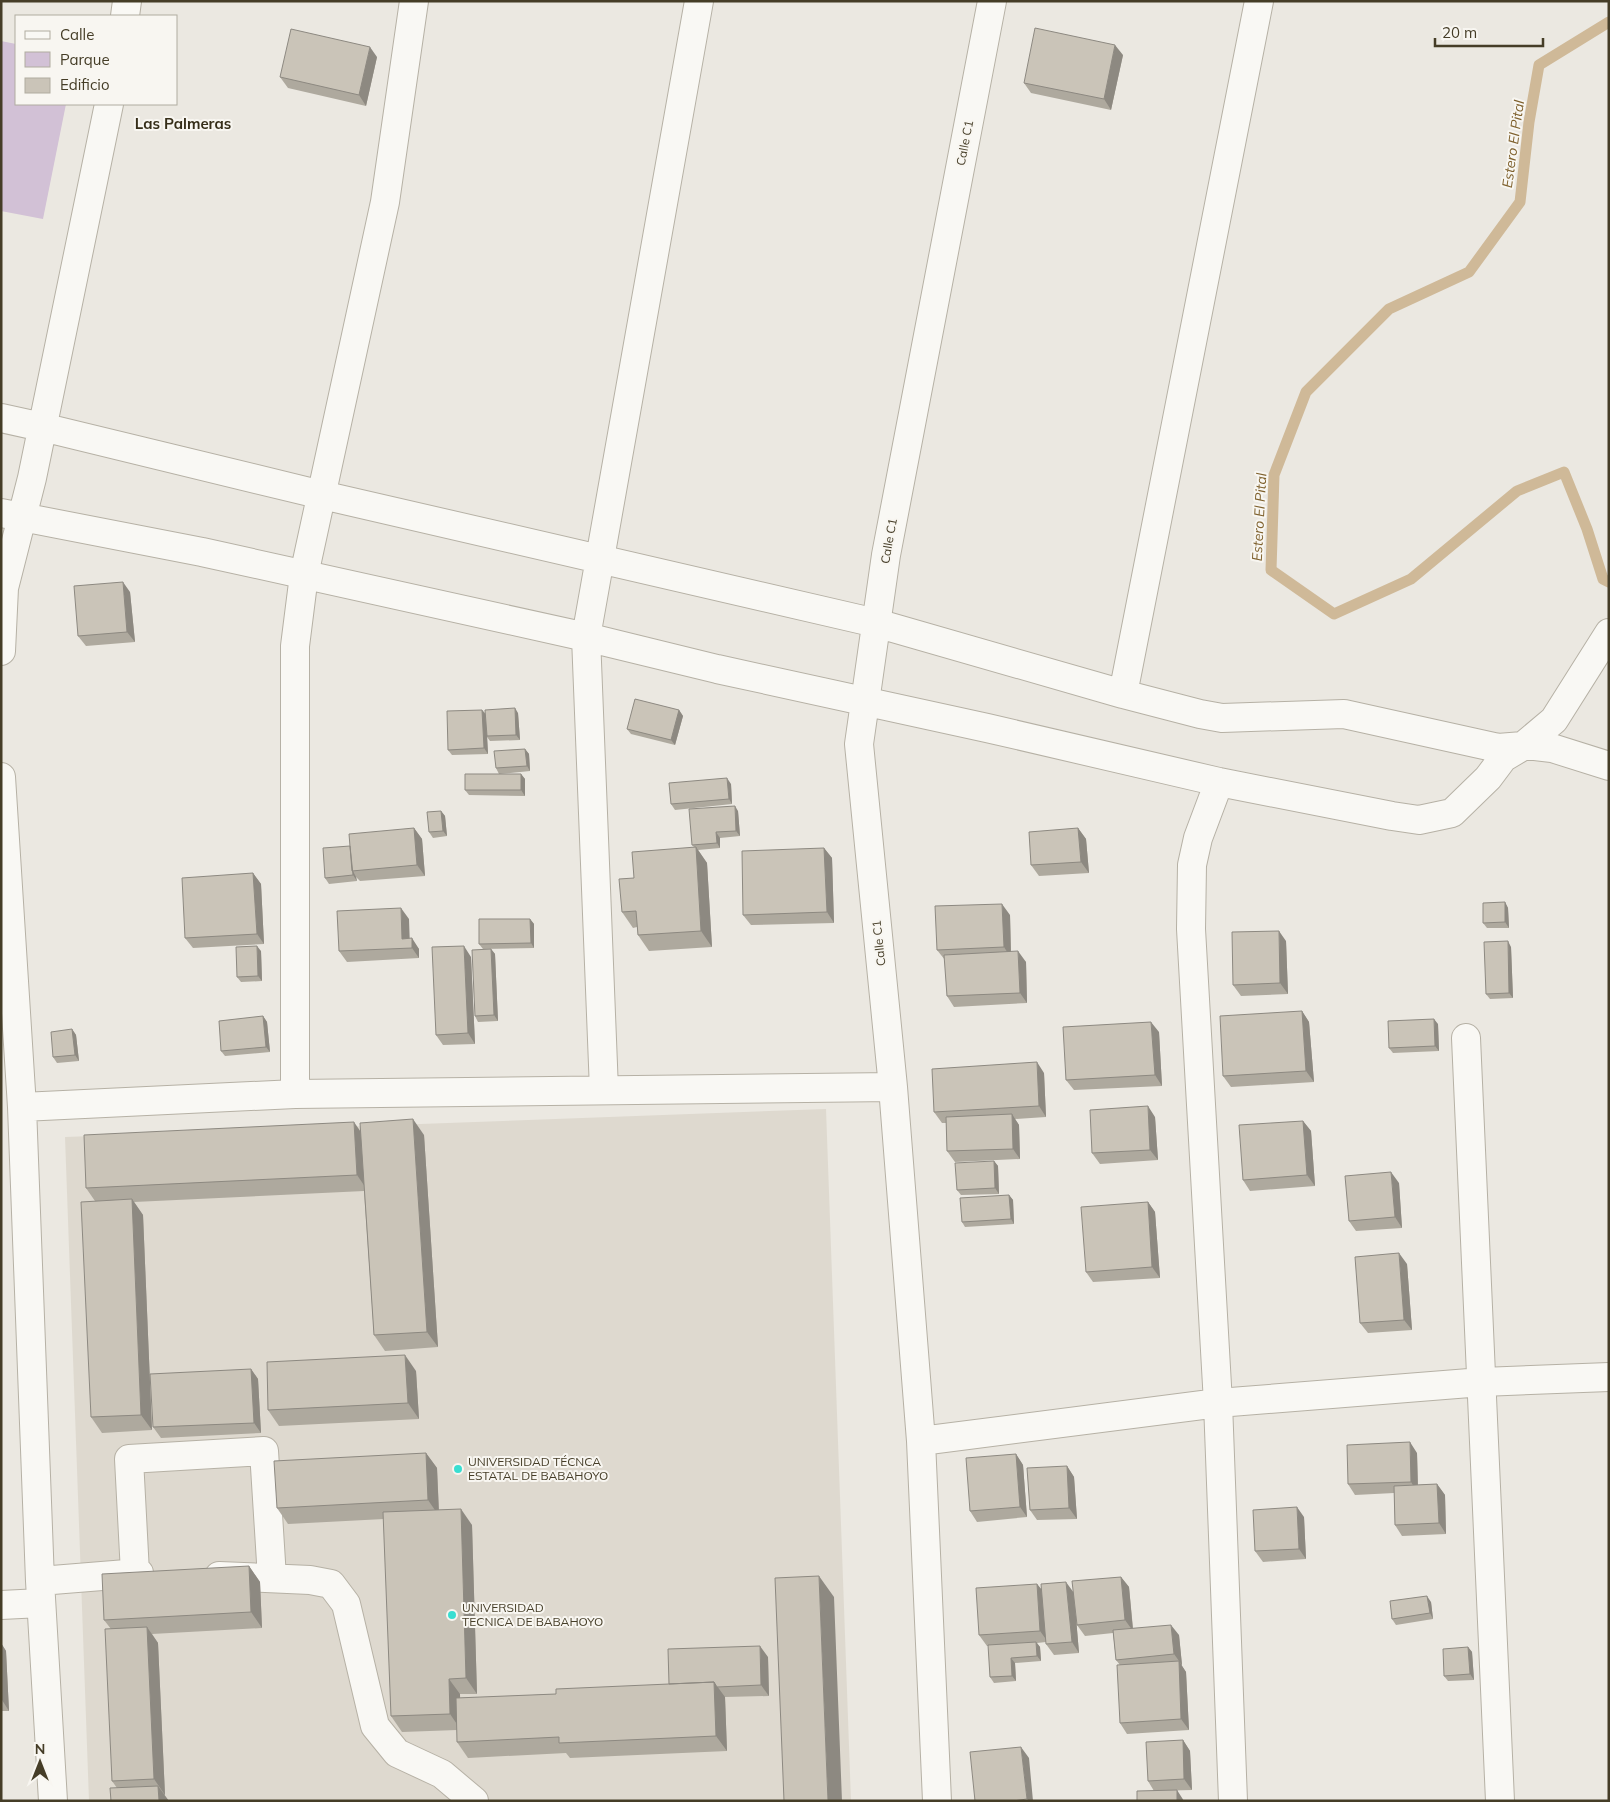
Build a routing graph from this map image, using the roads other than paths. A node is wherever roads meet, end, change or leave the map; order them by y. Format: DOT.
graph roads {
  1 [pos="127,1"];
  2 [pos="414,1"];
  3 [pos="699,1"];
  4 [pos="992,1"];
  5 [pos="1258,1"];
  6 [pos="125,15"];
  7 [pos="109,105"];
  8 [pos="1,418"];
  9 [pos="42,427"];
  10 [pos="322,495"];
  11 [pos="11,515"];
  12 [pos="600,559"];
  13 [pos="304,575"];
  14 [pos="876,623"];
  15 [pos="1609,632"];
  16 [pos="586,638"];
  17 [pos="1,651"];
  18 [pos="1123,694"];
  19 [pos="865,702"];
  20 [pos="1523,746"];
  21 [pos="1609,766"];
  22 [pos="1,777"];
  23 [pos="1219,782"];
  24 [pos="1466,1038"];
  25 [pos="893,1087"];
  26 [pos="604,1090"];
  27 [pos="296,1094"];
  28 [pos="22,1107"];
  29 [pos="1608,1375"];
  30 [pos="1482,1382"];
  31 [pos="1218,1403"];
  32 [pos="921,1441"];
  33 [pos="134,1572"];
  34 [pos="164,1574"];
  35 [pos="194,1575"];
  36 [pos="272,1578"];
  37 [pos="40,1592"];
  38 [pos="1,1605"];
  39 [pos="53,1801"];
  40 [pos="474,1801"];
  41 [pos="937,1801"];
  42 [pos="1233,1801"];
  43 [pos="1500,1801"];
  1 -- 6 [label="street"];
  2 -- 10 [label="street"];
  3 -- 12 [label="street"];
  4 -- 14 [label="street, Calle C1"];
  5 -- 18 [label="street"];
  7 -- 9 [label="street"];
  8 -- 9 [label="street"];
  9 -- 10 [label="street"];
  9 -- 11 [label="street"];
  10 -- 12 [label="street"];
  10 -- 13 [label="street"];
  11 -- 13 [label="street"];
  11 -- 17 [label="street"];
  12 -- 14 [label="street"];
  12 -- 16 [label="street"];
  13 -- 16 [label="street"];
  13 -- 27 [label="street"];
  14 -- 18 [label="street"];
  14 -- 19 [label="street, Calle C1"];
  15 -- 20 [label="street"];
  16 -- 19 [label="street"];
  16 -- 26 [label="street"];
  18 -- 20 [label="street"];
  19 -- 23 [label="street"];
  19 -- 25 [label="street, Calle C1"];
  20 -- 21 [label="street"];
  20 -- 23 [label="street"];
  22 -- 28 [label="street"];
  23 -- 31 [label="street"];
  24 -- 30 [label="street"];
  25 -- 26 [label="street"];
  25 -- 32 [label="street, Calle C1"];
  26 -- 27 [label="street"];
  27 -- 28 [label="street"];
  28 -- 37 [label="street"];
  29 -- 30 [label="street"];
  30 -- 31 [label="street"];
  30 -- 43 [label="street"];
  31 -- 32 [label="street"];
  31 -- 42 [label="street"];
  32 -- 41 [label="street, Calle C1"];
  33 -- 34 [label="street"];
  33 -- 36 [label="street"];
  33 -- 37 [label="street"];
  35 -- 36 [label="street"];
  36 -- 40 [label="street"];
  37 -- 38 [label="street"];
  37 -- 39 [label="street"];
}
